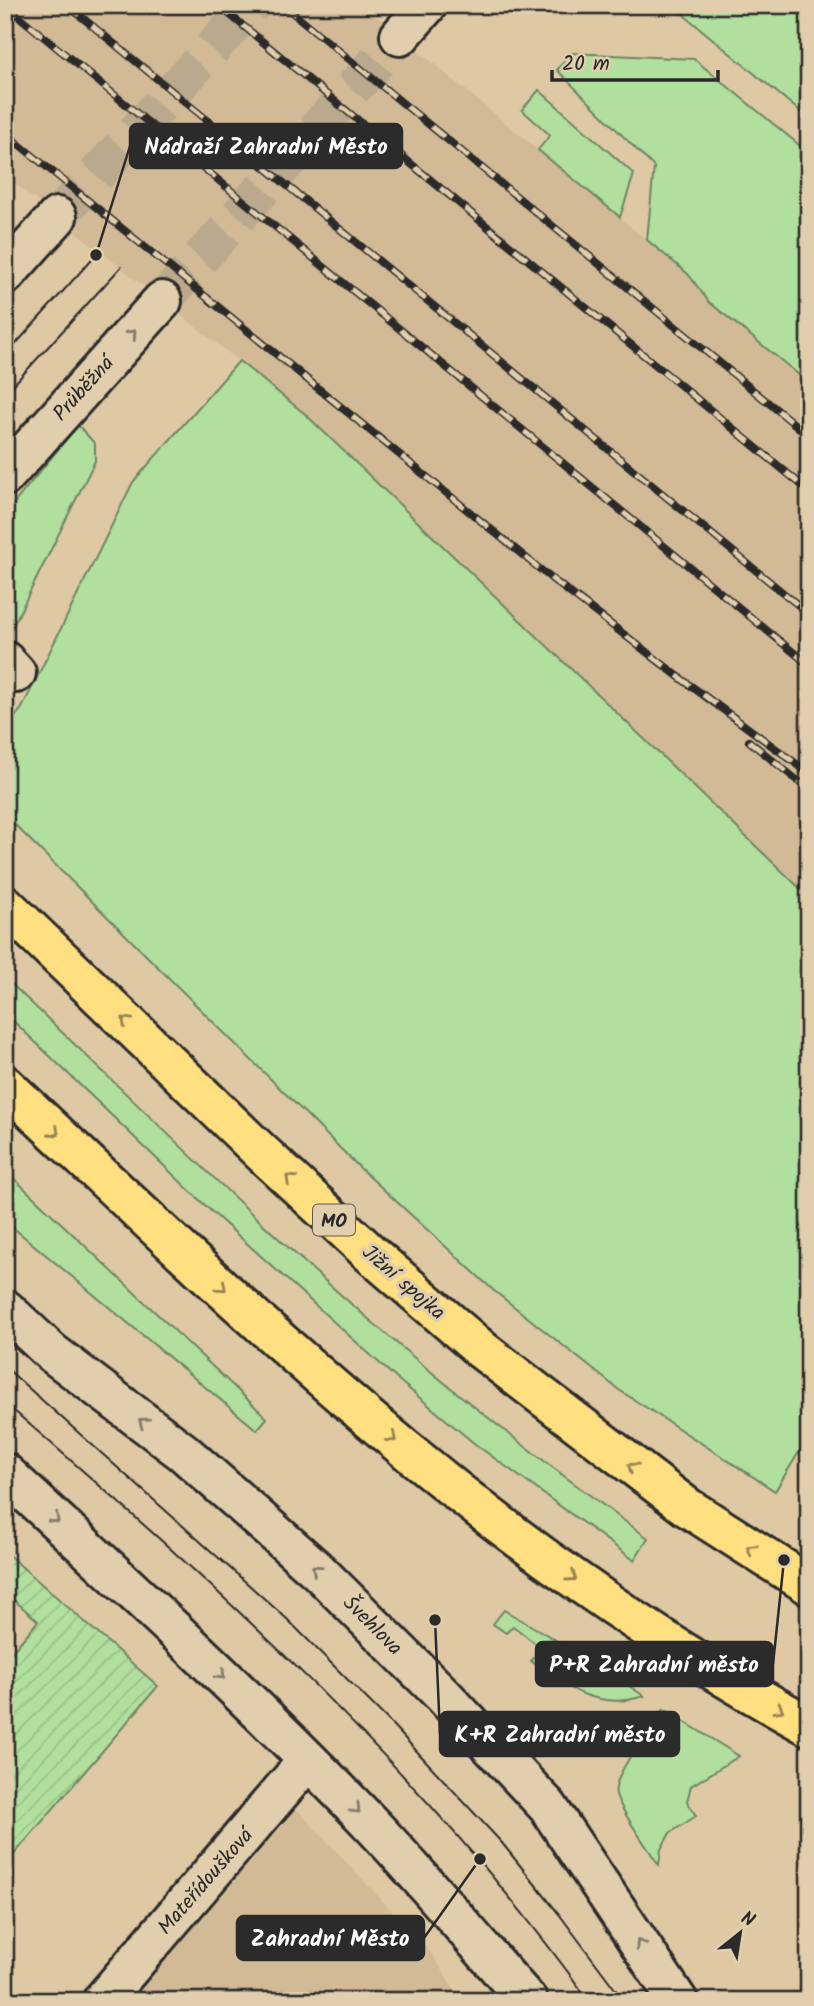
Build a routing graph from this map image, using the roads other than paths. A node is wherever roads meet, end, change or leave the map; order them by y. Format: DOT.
graph roads {
  1 [pos="427,5"];
  2 [pos="400,36"];
  3 [pos="57,217"];
  4 [pos="5,275"];
  5 [pos="162,301"];
  6 [pos="5,476"];
  7 [pos="5,905"];
  8 [pos="5,1085"];
  9 [pos="5,1310"];
  10 [pos="5,1473"];
  11 [pos="809,1585"];
  12 [pos="809,1726"];
  13 [pos="308,1760"];
  14 [pos="102,2001"];
  15 [pos="528,2001"];
  16 [pos="678,2001"];
  1 -- 2 [label="main road"];
  3 -- 4 [label="main road"];
  6 -- 5 [label="main road, Průběžná, one-way"];
  11 -- 7 [label="highway, Jižní spojka / MO, one-way"];
  8 -- 12 [label="highway, one-way"];
  16 -- 9 [label="main road, Švehlova, one-way"];
  10 -- 13 [label="main road, one-way"];
  13 -- 14 [label="main road, Mateřídoušková"];
  13 -- 15 [label="main road, one-way"];
}
